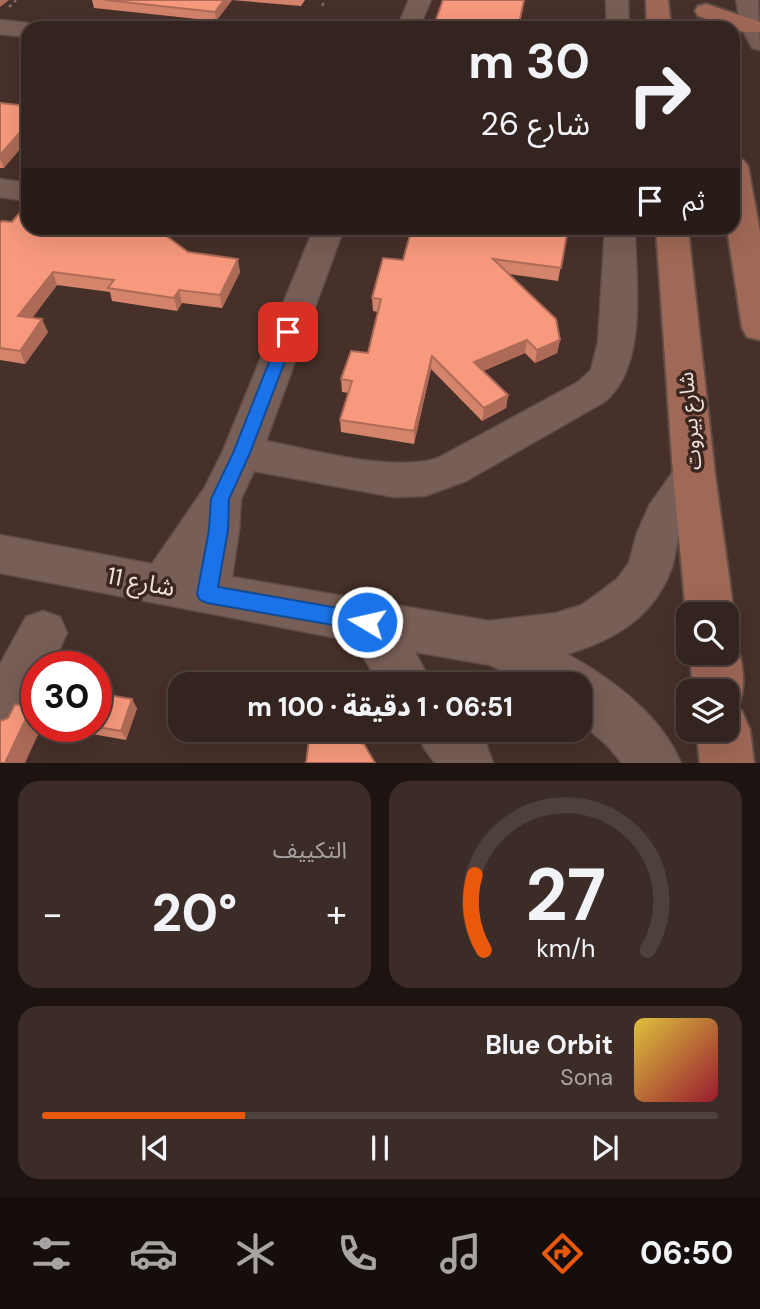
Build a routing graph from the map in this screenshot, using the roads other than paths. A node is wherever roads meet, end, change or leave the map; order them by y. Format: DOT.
graph roads {
  1 [pos="420,0"];
  2 [pos="617,0"];
  3 [pos="657,0"];
  4 [pos="747,0"];
  5 [pos="706,13"];
  6 [pos="411,21"];
  7 [pos="618,21"];
  8 [pos="658,21"];
  9 [pos="724,21"];
  10 [pos="0,27"];
  11 [pos="21,29"];
  12 [pos="756,35"];
  13 [pos="0,188"];
  14 [pos="21,191"];
  15 [pos="740,208"];
  16 [pos="322,235"];
  17 [pos="620,235"];
  18 [pos="673,235"];
  19 [pos="760,328"];
  20 [pos="242,453"];
  21 [pos="694,474"];
  22 [pos="220,499"];
  23 [pos="0,554"];
  24 [pos="163,586"];
  25 [pos="207,594"];
  26 [pos="709,602"];
  27 [pos="367,622"];
  28 [pos="43,633"];
  29 [pos="489,643"];
  30 [pos="400,672"];
  31 [pos="553,672"];
  32 [pos="592,699"];
  33 [pos="0,714"];
  34 [pos="451,742"];
  35 [pos="724,742"];
  36 [pos="467,763"];
  37 [pos="655,763"];
  38 [pos="727,763"];
  1 -- 6 [label="street"];
  2 -- 7 [label="street"];
  3 -- 8 [label="main road"];
  4 -- 12 [label="street"];
  5 -- 9 [label="main road"];
  10 -- 11 [label="street"];
  13 -- 14 [label="street"];
  15 -- 19 [label="main road"];
  16 -- 20 [label="street"];
  17 -- 20 [label="street"];
  18 -- 21 [label="main road, شارع بيروت"];
  20 -- 22 [label="street"];
  21 -- 26 [label="main road, شارع بيروت"];
  21 -- 29 [label="street, شارع 11"];
  22 -- 24 [label="street"];
  22 -- 25 [label="street"];
  23 -- 24 [label="street, شارع 11"];
  24 -- 25 [label="street, شارع 11"];
  25 -- 27 [label="street, شارع 11"];
  27 -- 29 [label="street, شارع 11"];
  27 -- 30 [label="street"];
  28 -- 33 [label="street"];
  29 -- 31 [label="street, شارع 11"];
  32 -- 37 [label="street"];
  34 -- 36 [label="street"];
  35 -- 38 [label="main road"];
}
